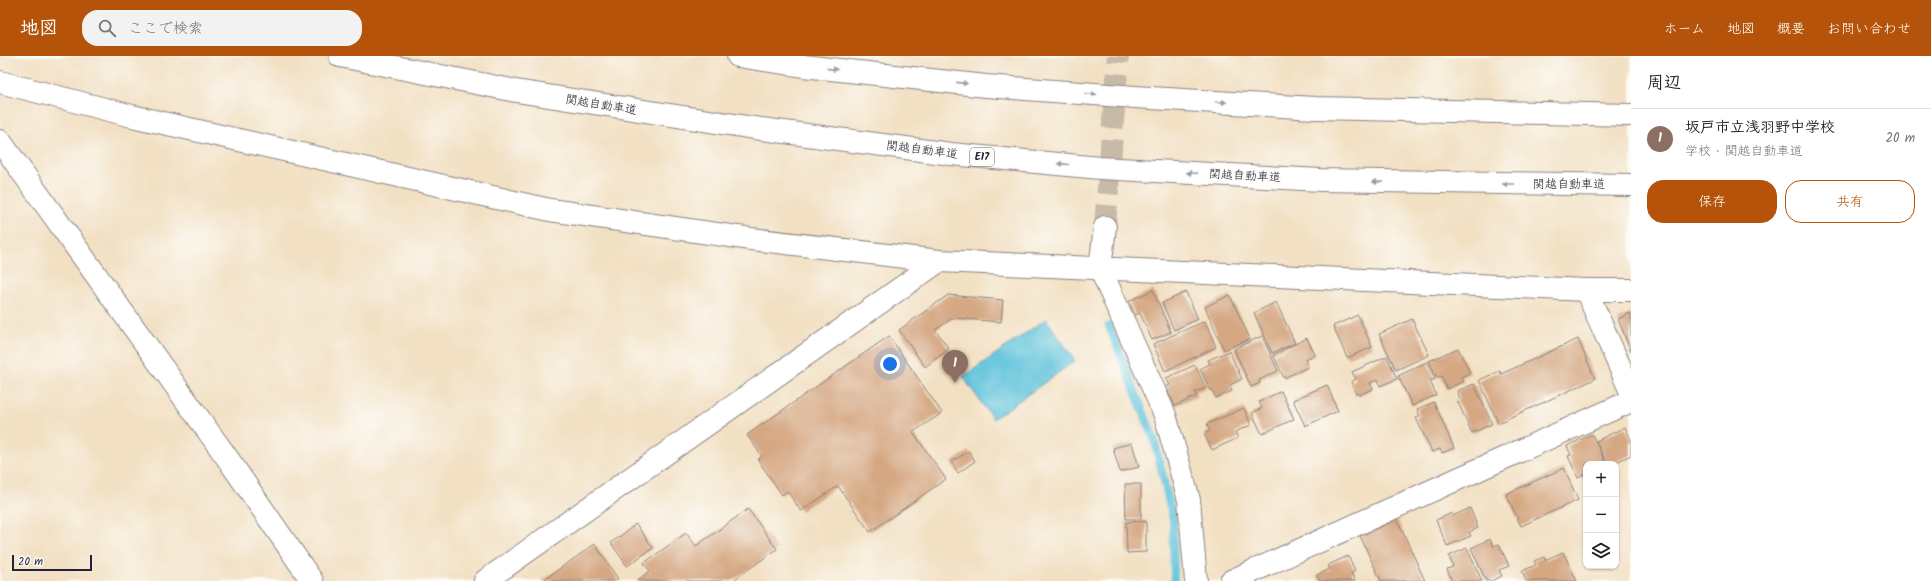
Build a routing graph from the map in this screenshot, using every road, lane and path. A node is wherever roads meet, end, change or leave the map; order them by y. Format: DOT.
graph roads {
  1 [pos="340,56"];
  2 [pos="738,56"];
  3 [pos="0,82"];
  4 [pos="1631,115"];
  5 [pos="0,141"];
  6 [pos="1631,185"];
  7 [pos="1105,227"];
  8 [pos="939,262"];
  9 [pos="1100,268"];
  10 [pos="1586,290"];
  11 [pos="1631,290"];
  12 [pos="1631,392"];
  13 [pos="1631,401"];
  14 [pos="312,581"];
  15 [pos="485,581"];
  16 [pos="1196,581"];
  17 [pos="1231,581"];
  6 -- 1 [label="main road, 関越自動車道 / E17, one-way"];
  2 -- 4 [label="main road, one-way"];
  3 -- 8 [label="main road"];
  5 -- 14 [label="main road"];
  7 -- 9 [label="main road"];
  8 -- 9 [label="main road"];
  8 -- 15 [label="main road"];
  9 -- 10 [label="main road"];
  9 -- 16 [label="main road"];
  10 -- 11 [label="main road"];
  10 -- 12 [label="main road"];
  13 -- 17 [label="main road"];
}
